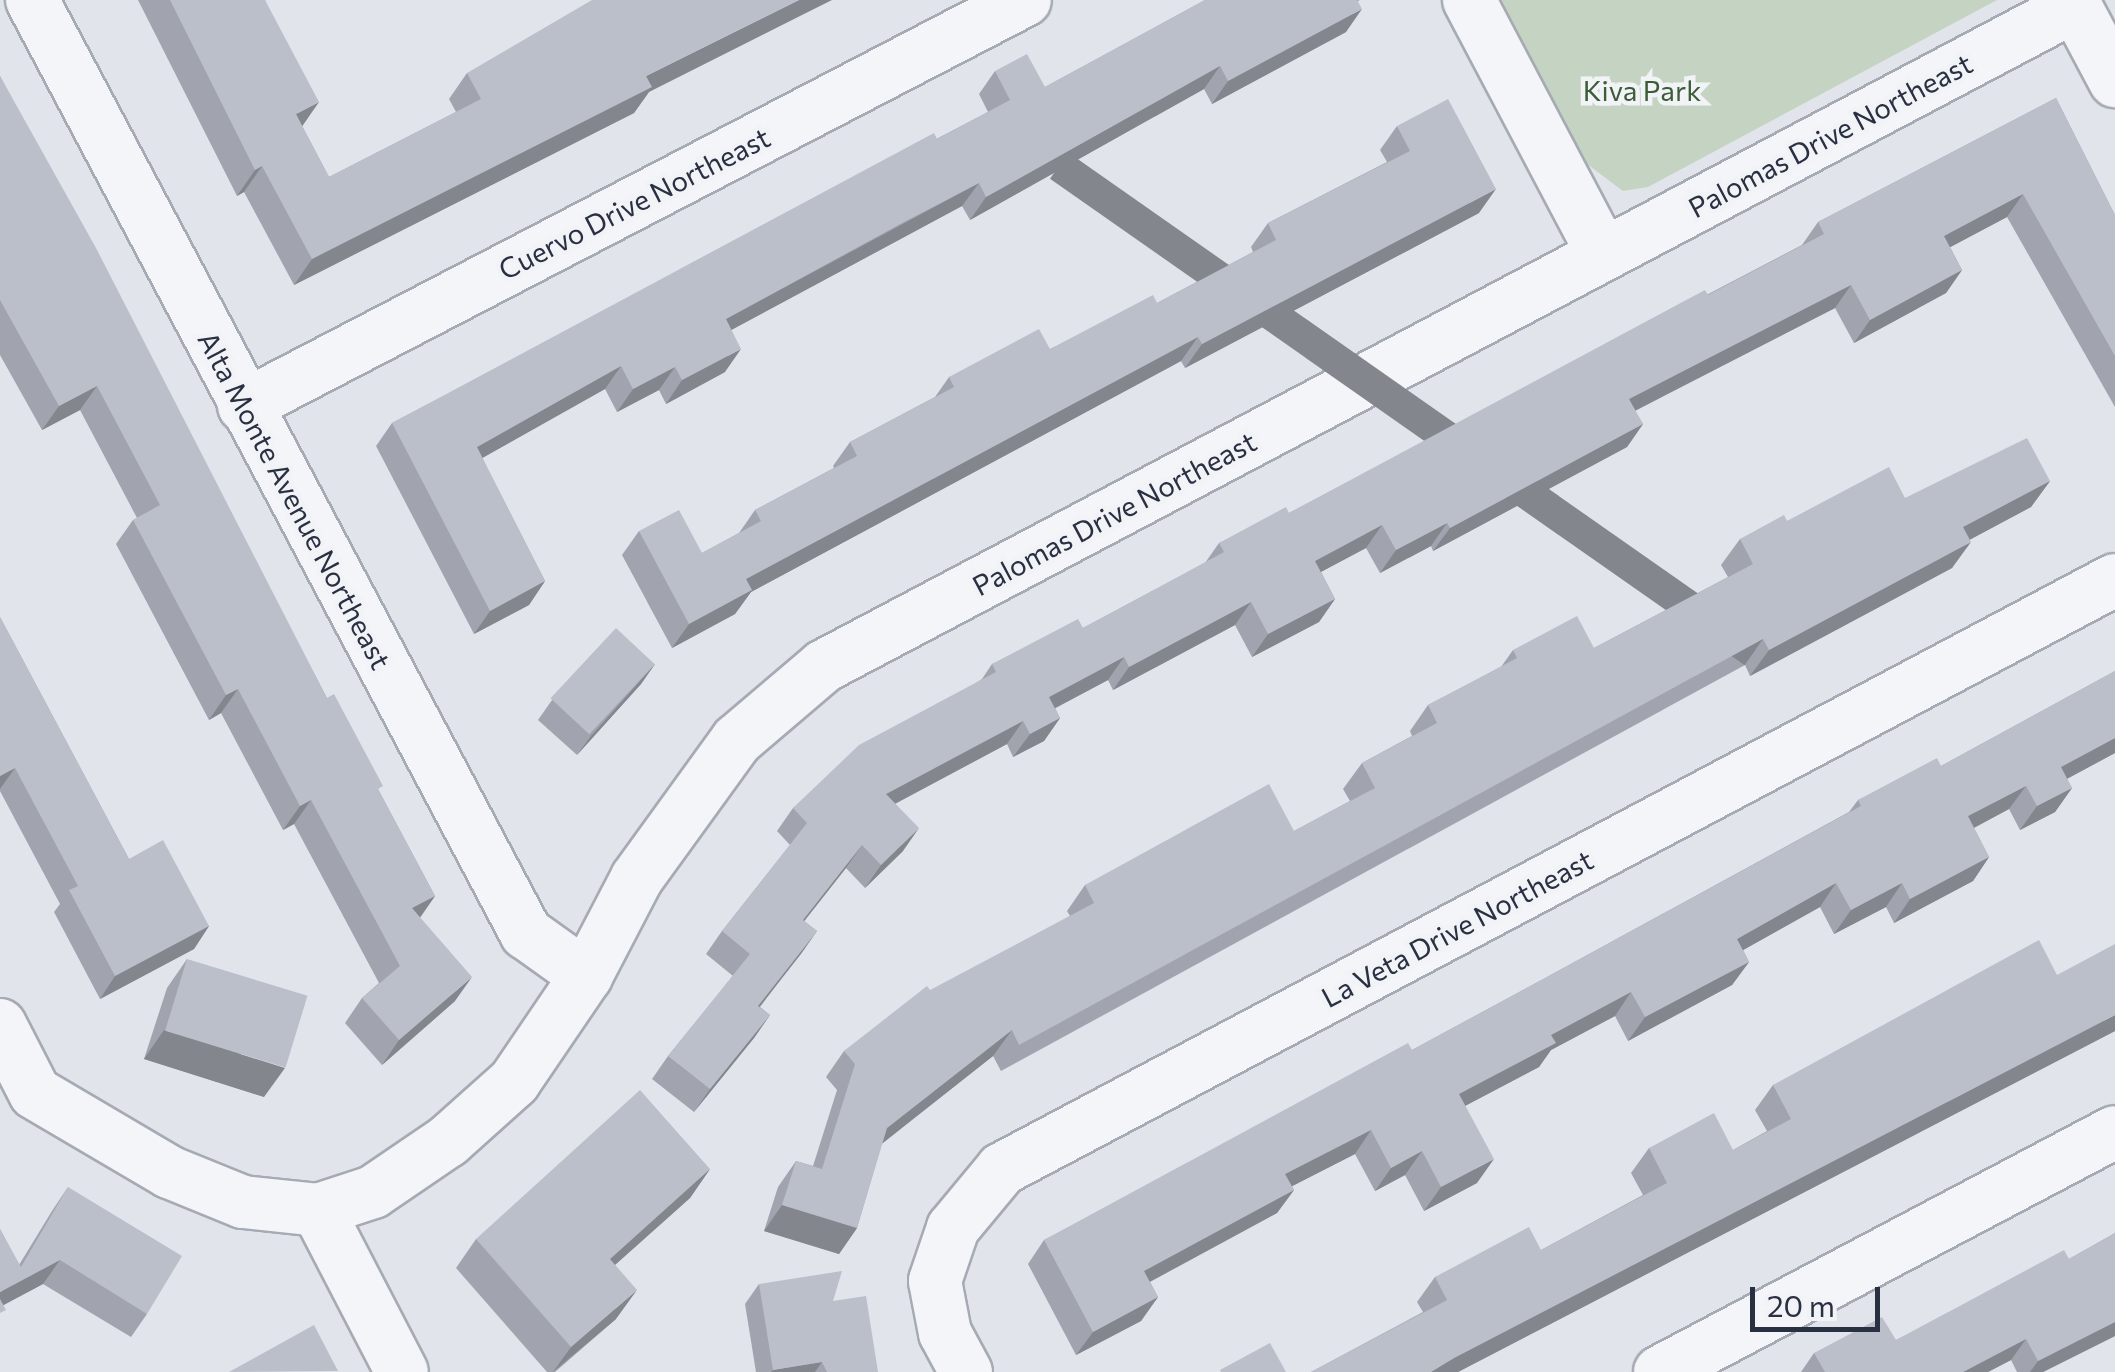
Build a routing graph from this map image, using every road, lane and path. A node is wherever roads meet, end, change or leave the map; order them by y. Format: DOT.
graph roads {
  1 [pos="32,0"];
  2 [pos="1025,0"];
  3 [pos="1468,0"];
  4 [pos="2074,3"];
  5 [pos="2115,81"];
  6 [pos="1603,254"];
  7 [pos="244,406"];
  8 [pos="2115,580"];
  9 [pos="586,976"];
  10 [pos="0,1026"];
  11 [pos="18,1102"];
  12 [pos="2115,1132"];
  13 [pos="318,1210"];
  14 [pos="402,1372"];
  15 [pos="966,1372"];
  16 [pos="1660,1372"];
  1 -- 7 [label="street, Alta Monte Avenue Northeast"];
  2 -- 7 [label="street, Cuervo Drive Northeast"];
  3 -- 6 [label="street"];
  4 -- 5 [label="street"];
  4 -- 6 [label="street, Palomas Drive Northeast"];
  6 -- 9 [label="street, Palomas Drive Northeast"];
  7 -- 9 [label="street, Alta Monte Avenue Northeast"];
  8 -- 15 [label="street, La Veta Drive Northeast"];
  9 -- 13 [label="street, Palomas Drive Northeast"];
  10 -- 11 [label="street"];
  11 -- 13 [label="street"];
  12 -- 16 [label="street"];
  13 -- 14 [label="street"];
}
